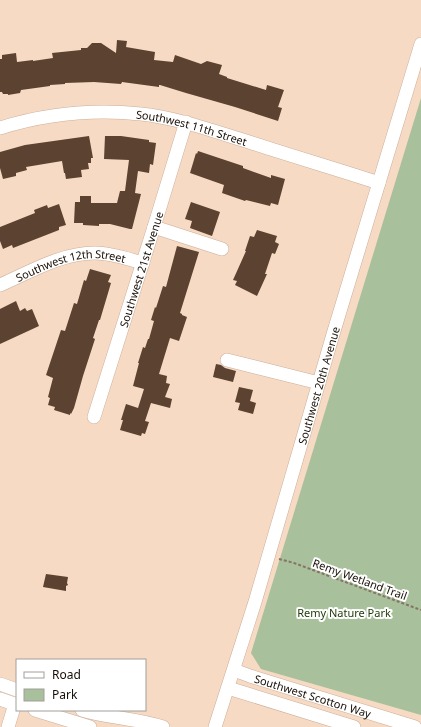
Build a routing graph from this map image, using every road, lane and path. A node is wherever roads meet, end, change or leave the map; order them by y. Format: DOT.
graph roads {
  1 [pos="421,44"];
  2 [pos="186,122"];
  3 [pos="0,128"];
  4 [pos="379,183"];
  5 [pos="154,227"];
  6 [pos="222,249"];
  7 [pos="143,263"];
  8 [pos="0,285"];
  9 [pos="227,360"];
  10 [pos="319,383"];
  11 [pos="94,416"];
  12 [pos="294,563"];
  13 [pos="421,610"];
  14 [pos="234,670"];
  15 [pos="0,684"];
  16 [pos="228,688"];
  17 [pos="16,690"];
  18 [pos="0,699"];
  19 [pos="16,704"];
  20 [pos="37,711"];
  21 [pos="86,711"];
  22 [pos="8,727"];
  23 [pos="90,727"];
  24 [pos="163,727"];
  25 [pos="215,727"];
  26 [pos="354,727"];
  27 [pos="415,727"];
  1 -- 4 [label="street, Southwest 20th Avenue"];
  2 -- 3 [label="street, Southwest 11th Street"];
  2 -- 4 [label="street, Southwest 11th Street"];
  2 -- 5 [label="street, Southwest 21st Avenue"];
  4 -- 10 [label="street, Southwest 20th Avenue"];
  5 -- 6 [label="street"];
  5 -- 7 [label="street, Southwest 21st Avenue"];
  7 -- 8 [label="street, Southwest 12th Street"];
  7 -- 11 [label="street, Southwest 21st Avenue"];
  9 -- 10 [label="street"];
  10 -- 14 [label="street, Southwest 20th Avenue"];
  12 -- 13 [label="path, Remy Wetland Trail"];
  14 -- 16 [label="street, Southwest 20th Avenue"];
  14 -- 27 [label="street, Southwest Scotton Way"];
  15 -- 17 [label="street"];
  16 -- 25 [label="street, Southwest 20th Avenue"];
  16 -- 26 [label="street, Southwest Scotton Way"];
  18 -- 19 [label="street"];
  19 -- 22 [label="street"];
  20 -- 23 [label="street"];
  21 -- 24 [label="street"];
}
